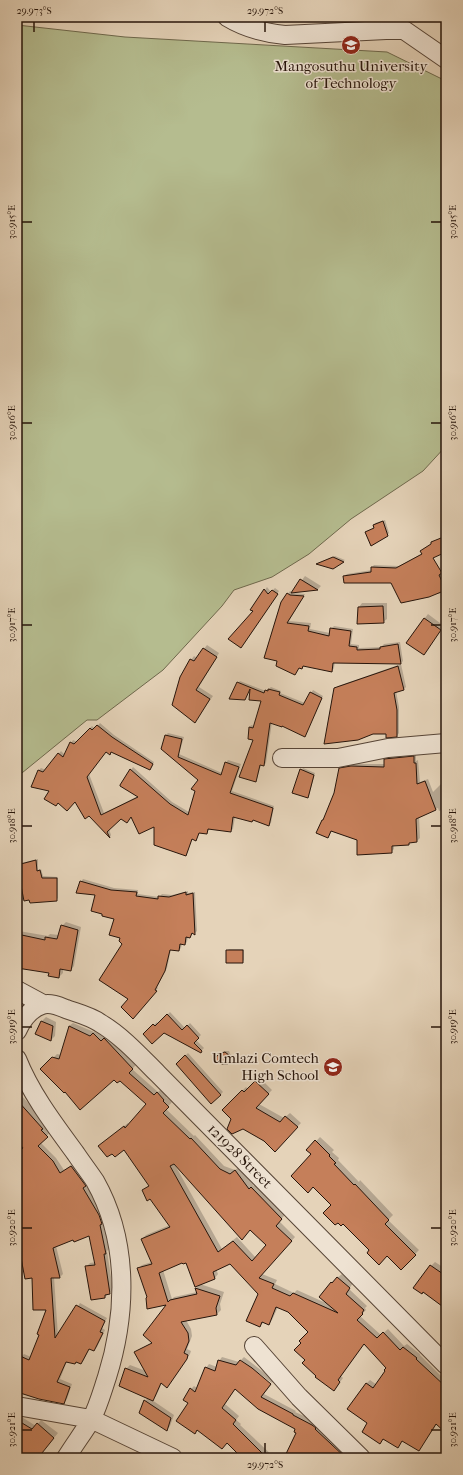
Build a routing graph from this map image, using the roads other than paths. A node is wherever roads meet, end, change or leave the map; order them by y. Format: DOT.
graph roads {
  1 [pos="227,17"];
  2 [pos="446,59"];
  3 [pos="446,743"];
  4 [pos="282,758"];
  5 [pos="17,990"];
  6 [pos="43,1004"];
  7 [pos="17,1031"];
  8 [pos="17,1059"];
  9 [pos="254,1346"];
  10 [pos="446,1365"];
  11 [pos="17,1406"];
  12 [pos="91,1419"];
  13 [pos="66,1458"];
  14 [pos="174,1458"];
  15 [pos="361,1458"];
  1 -- 2 [label="street"];
  3 -- 4 [label="street"];
  5 -- 6 [label="street, 121928 Street"];
  6 -- 7 [label="street"];
  6 -- 10 [label="street, 121928 Street"];
  8 -- 12 [label="street"];
  9 -- 15 [label="street"];
  11 -- 12 [label="street"];
  12 -- 13 [label="street"];
  12 -- 14 [label="street"];
}
